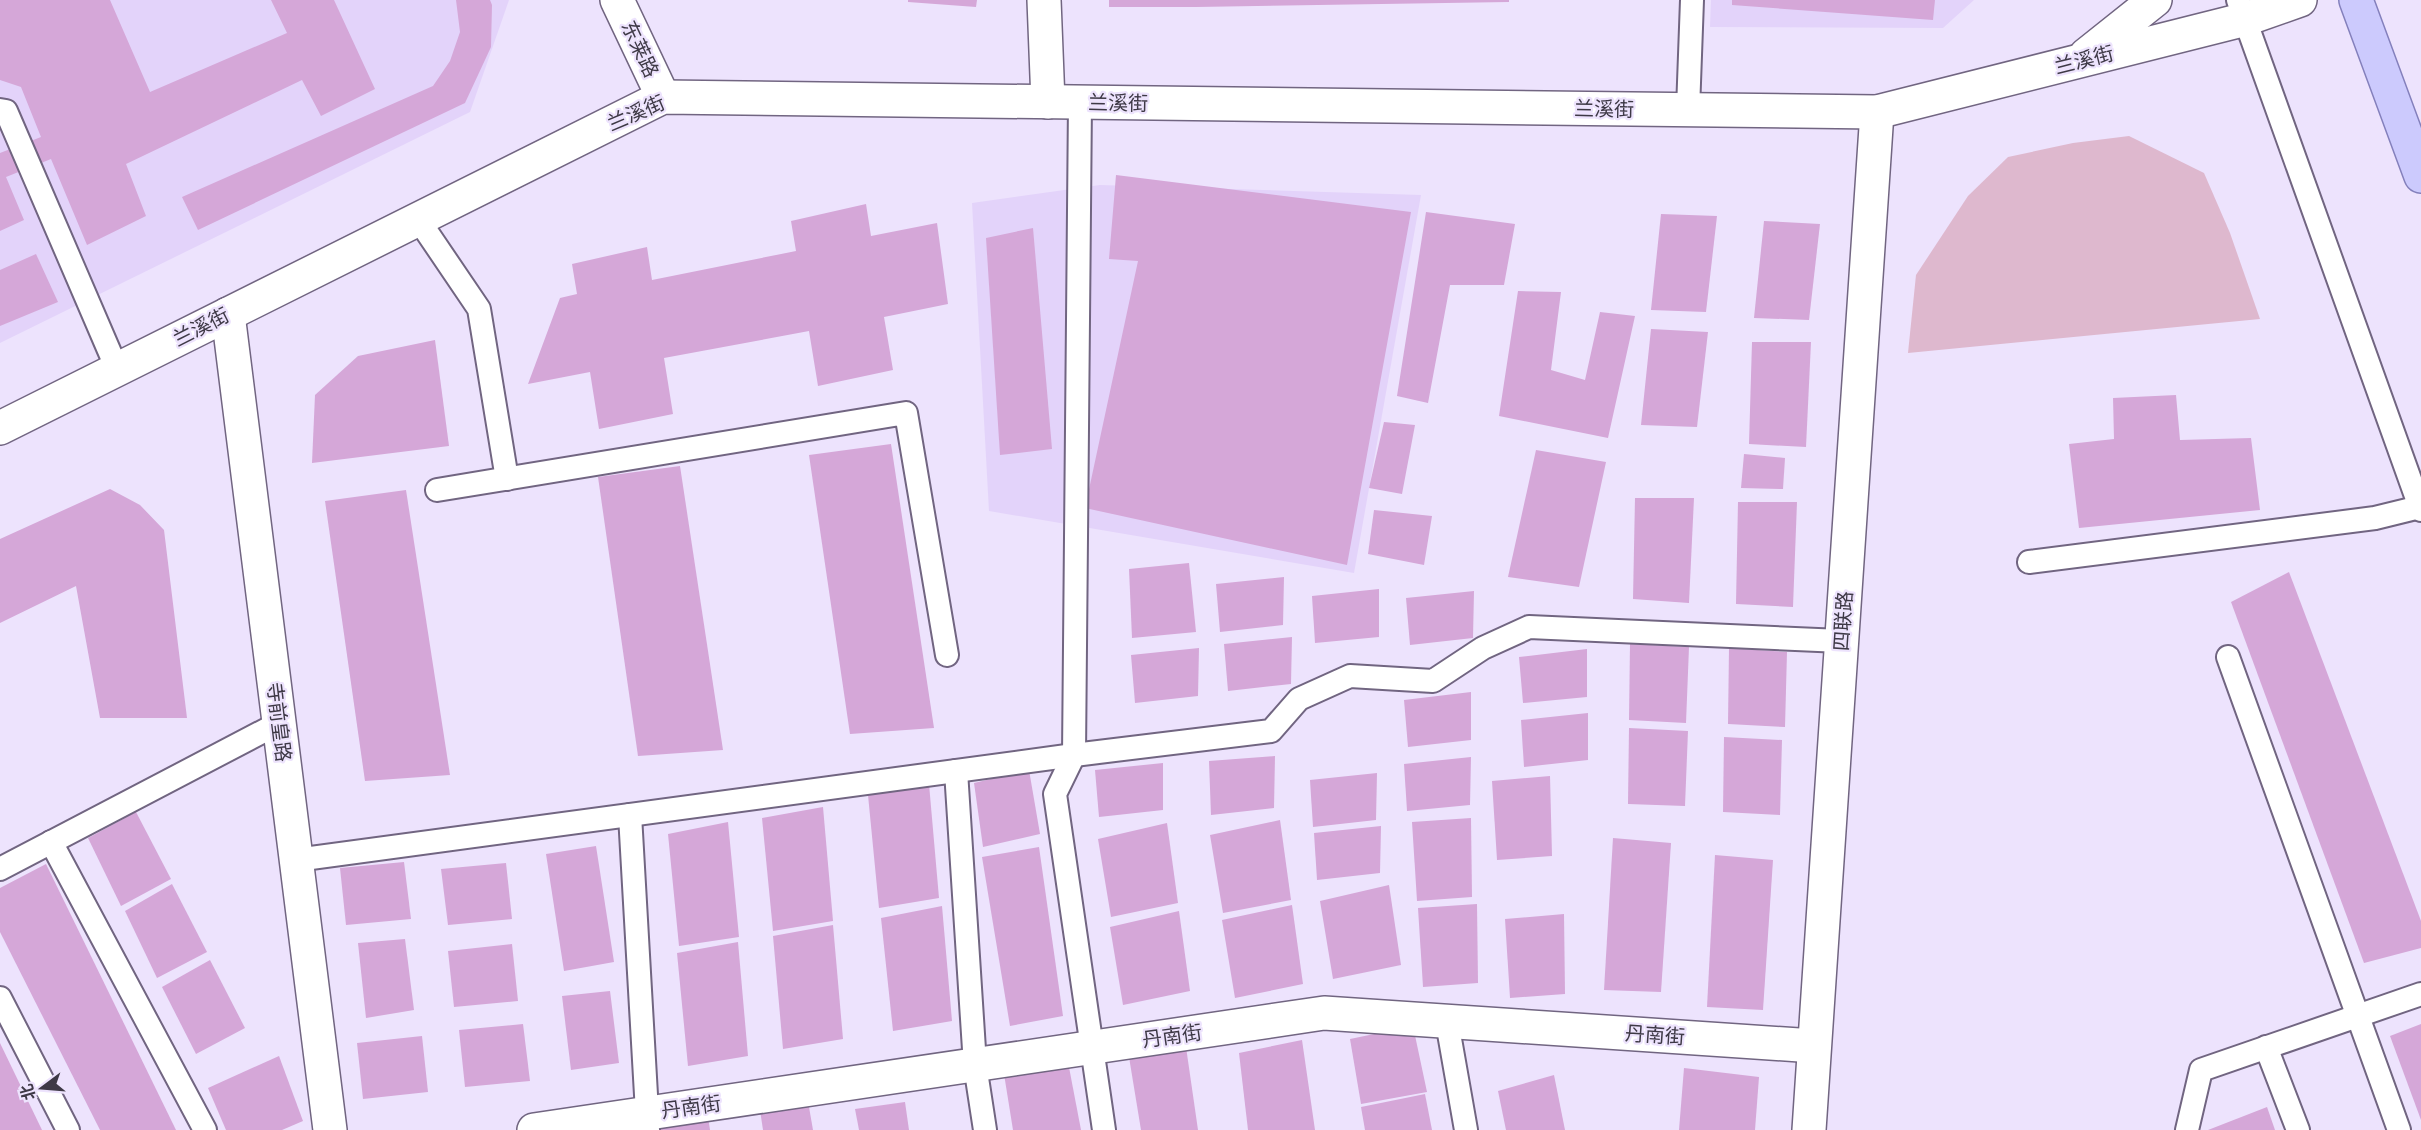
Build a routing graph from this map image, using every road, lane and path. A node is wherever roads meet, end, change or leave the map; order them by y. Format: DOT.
graph roads {
  1 [pos="617,0"];
  2 [pos="1044,0"];
  3 [pos="1692,0"];
  4 [pos="2155,0"];
  5 [pos="2300,0"];
  6 [pos="2356,0"];
  7 [pos="2242,9"];
  8 [pos="2079,61"];
  9 [pos="663,97"];
  10 [pos="1064,102"];
  11 [pos="0,110"];
  12 [pos="1688,110"];
  13 [pos="1877,112"];
  14 [pos="2421,176"];
  15 [pos="418,219"];
  16 [pos="228,314"];
  17 [pos="117,369"];
  18 [pos="0,428"];
  19 [pos="507,479"];
  20 [pos="437,490"];
  21 [pos="2420,508"];
  22 [pos="2029,561"];
  23 [pos="1842,641"];
  24 [pos="947,655"];
  25 [pos="2228,657"];
  26 [pos="279,723"];
  27 [pos="1074,755"];
  28 [pos="956,771"];
  29 [pos="630,815"];
  30 [pos="51,842"];
  31 [pos="296,860"];
  32 [pos="0,869"];
  33 [pos="2421,994"];
  34 [pos="0,998"];
  35 [pos="2358,1016"];
  36 [pos="1447,1022"];
  37 [pos="1814,1046"];
  38 [pos="2266,1047"];
  39 [pos="1091,1048"];
  40 [pos="975,1065"];
  41 [pos="647,1122"];
  42 [pos="68,1130"];
  43 [pos="205,1130"];
  44 [pos="330,1130"];
  45 [pos="534,1130"];
  46 [pos="985,1130"];
  47 [pos="1104,1130"];
  48 [pos="1466,1130"];
  49 [pos="1809,1130"];
  50 [pos="2187,1130"];
  51 [pos="2298,1130"];
  52 [pos="2399,1130"];
  1 -- 9 [label="street, 东莱路"];
  2 -- 10 [label="street"];
  3 -- 12 [label="lane"];
  4 -- 8 [label="street"];
  5 -- 7 [label="street, 兰溪街"];
  6 -- 14 [label="main road"];
  7 -- 8 [label="street, 兰溪街"];
  7 -- 21 [label="lane"];
  8 -- 13 [label="street, 兰溪街"];
  9 -- 10 [label="street, 兰溪街"];
  9 -- 15 [label="street, 兰溪街"];
  10 -- 12 [label="street, 兰溪街"];
  10 -- 27 [label="lane"];
  11 -- 17 [label="lane"];
  12 -- 13 [label="street, 兰溪街"];
  13 -- 23 [label="street, 四联路"];
  15 -- 16 [label="street, 兰溪街"];
  15 -- 19 [label="lane"];
  16 -- 17 [label="street, 兰溪街"];
  16 -- 26 [label="street, 寺前皇路"];
  17 -- 18 [label="street, 兰溪街"];
  19 -- 20 [label="lane"];
  19 -- 24 [label="lane"];
  21 -- 22 [label="lane"];
  23 -- 27 [label="lane"];
  23 -- 37 [label="street, 四联路"];
  25 -- 35 [label="lane"];
  26 -- 30 [label="lane"];
  26 -- 31 [label="street, 寺前皇路"];
  27 -- 28 [label="lane"];
  27 -- 39 [label="lane"];
  28 -- 29 [label="lane"];
  28 -- 40 [label="lane"];
  29 -- 31 [label="lane"];
  29 -- 41 [label="lane"];
  30 -- 32 [label="lane"];
  30 -- 43 [label="lane"];
  31 -- 44 [label="street, 寺前皇路"];
  33 -- 35 [label="lane"];
  34 -- 42 [label="lane"];
  35 -- 38 [label="lane"];
  35 -- 52 [label="lane"];
  36 -- 37 [label="street, 丹南街"];
  36 -- 39 [label="street, 丹南街"];
  36 -- 48 [label="lane"];
  37 -- 49 [label="street, 四联路"];
  38 -- 50 [label="lane"];
  38 -- 51 [label="lane"];
  39 -- 40 [label="street, 丹南街"];
  39 -- 47 [label="lane"];
  40 -- 41 [label="street, 丹南街"];
  40 -- 46 [label="lane"];
  41 -- 45 [label="street, 丹南街"];
}
